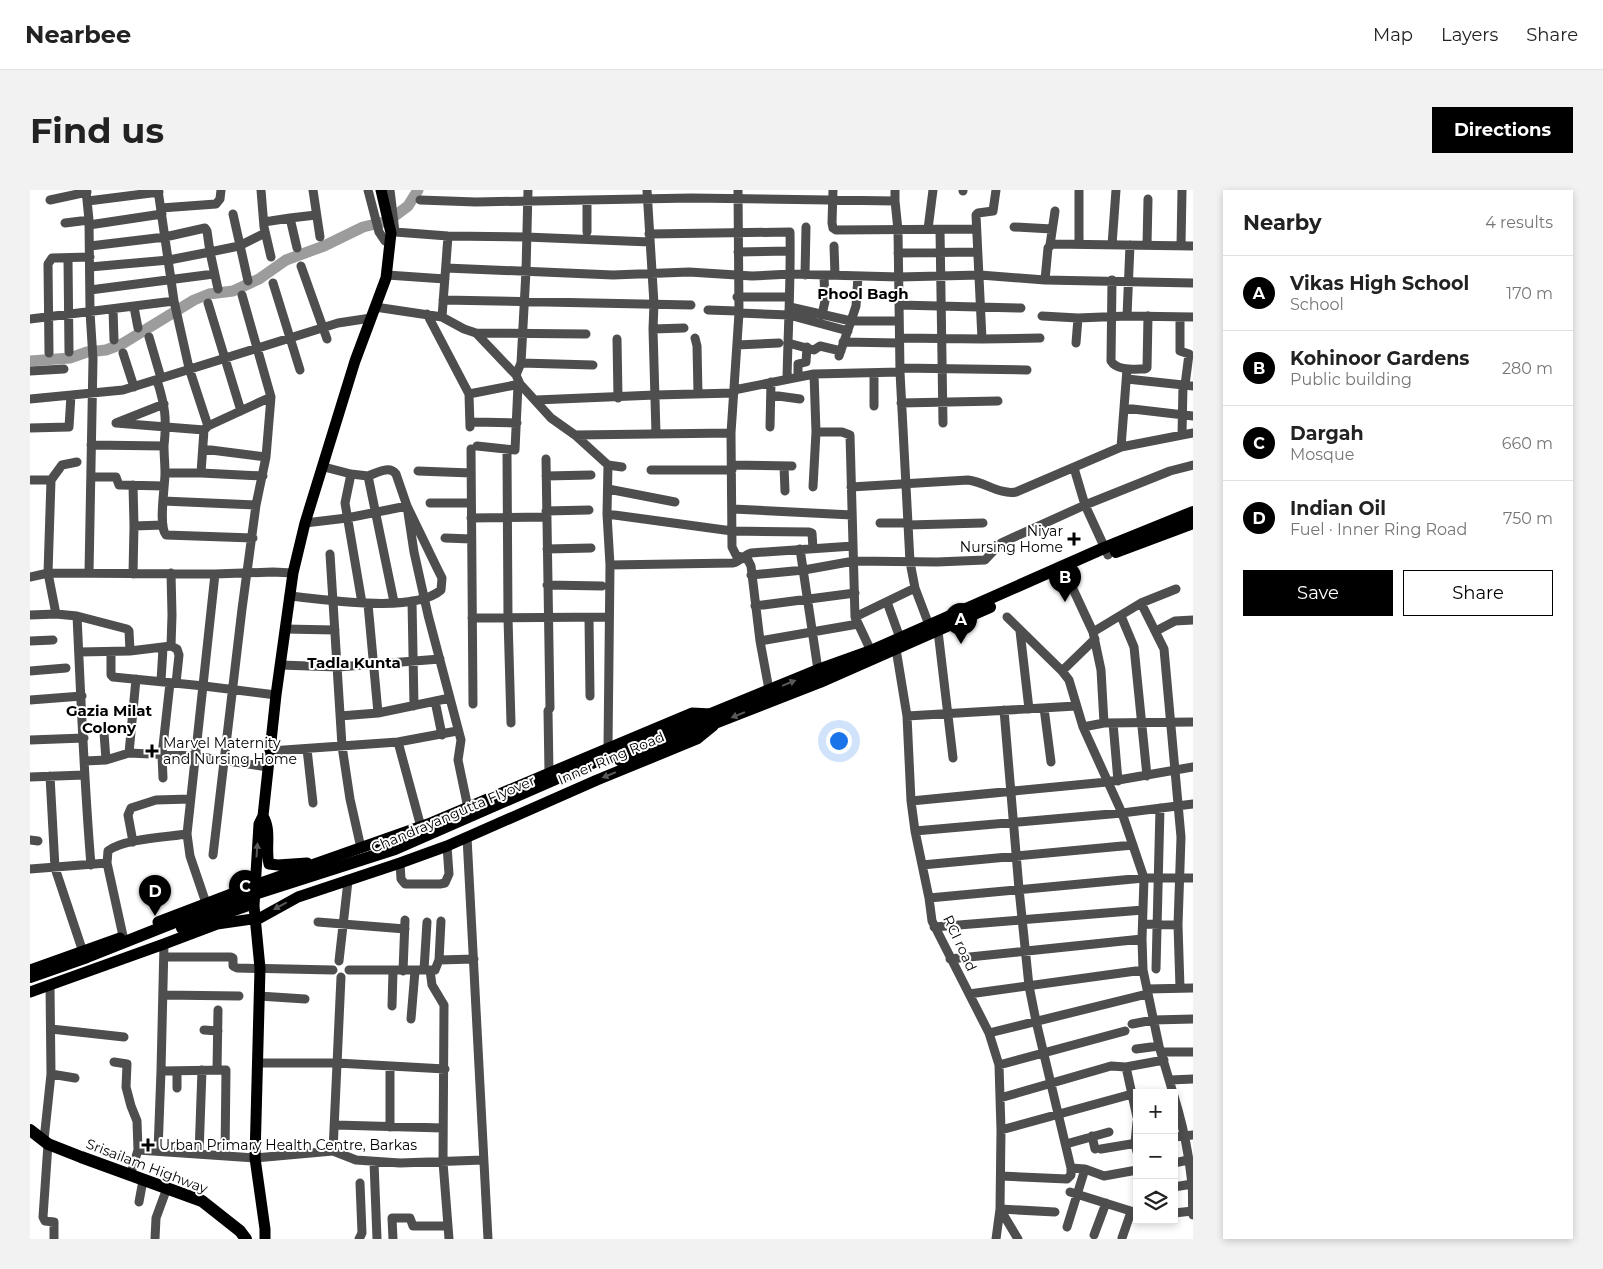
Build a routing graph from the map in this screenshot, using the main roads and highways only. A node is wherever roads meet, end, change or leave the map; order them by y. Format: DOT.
graph roads {
  1 [pos="375,190"];
  2 [pos="382,190"];
  3 [pos="389,234"];
  4 [pos="381,290"];
  5 [pos="1193,512"];
  6 [pos="1193,523"];
  7 [pos="1106,552"];
  8 [pos="934,628"];
  9 [pos="898,644"];
  10 [pos="771,696"];
  11 [pos="714,719"];
  12 [pos="697,726"];
  13 [pos="263,816"];
  14 [pos="354,851"];
  15 [pos="360,877"];
  16 [pos="255,885"];
  17 [pos="255,919"];
  18 [pos="30,970"];
  19 [pos="30,977"];
  20 [pos="30,984"];
  21 [pos="30,992"];
  22 [pos="30,1130"];
  23 [pos="241,1236"];
  24 [pos="265,1239"];
  1 -- 3 [label="main road"];
  2 -- 3 [label="main road"];
  3 -- 4 [label="main road"];
  3 -- 4 [label="main road"];
  4 -- 13 [label="main road"];
  5 -- 7 [label="highway, Inner Ring Road"];
  6 -- 7 [label="highway, Inner Ring Road"];
  7 -- 8 [label="highway, Inner Ring Road"];
  7 -- 8 [label="highway, Inner Ring Road"];
  8 -- 9 [label="highway, Inner Ring Road"];
  9 -- 10 [label="highway, Inner Ring Road"];
  10 -- 9 [label="highway, Inner Ring Road, one-way"];
  10 -- 11 [label="highway, Inner Ring Road"];
  11 -- 12 [label="highway, Chandrayangutta Flyover"];
  11 -- 14 [label="main road, Inner Ring Road"];
  11 -- 15 [label="main road, Inner Ring Road, one-way"];
  12 -- 19 [label="highway, Chandrayangutta Flyover"];
  12 -- 20 [label="highway, Chandrayangutta Flyover"];
  13 -- 14 [label="main road"];
  16 -- 13 [label="main road, one-way"];
  14 -- 15 [label="main road"];
  14 -- 16 [label="main road, Inner Ring Road"];
  15 -- 17 [label="main road, Inner Ring Road, one-way"];
  16 -- 17 [label="main road"];
  16 -- 18 [label="main road, Inner Ring Road"];
  17 -- 21 [label="main road, Inner Ring Road"];
  17 -- 24 [label="main road"];
  22 -- 23 [label="highway, Srisailam Highway"];
}
